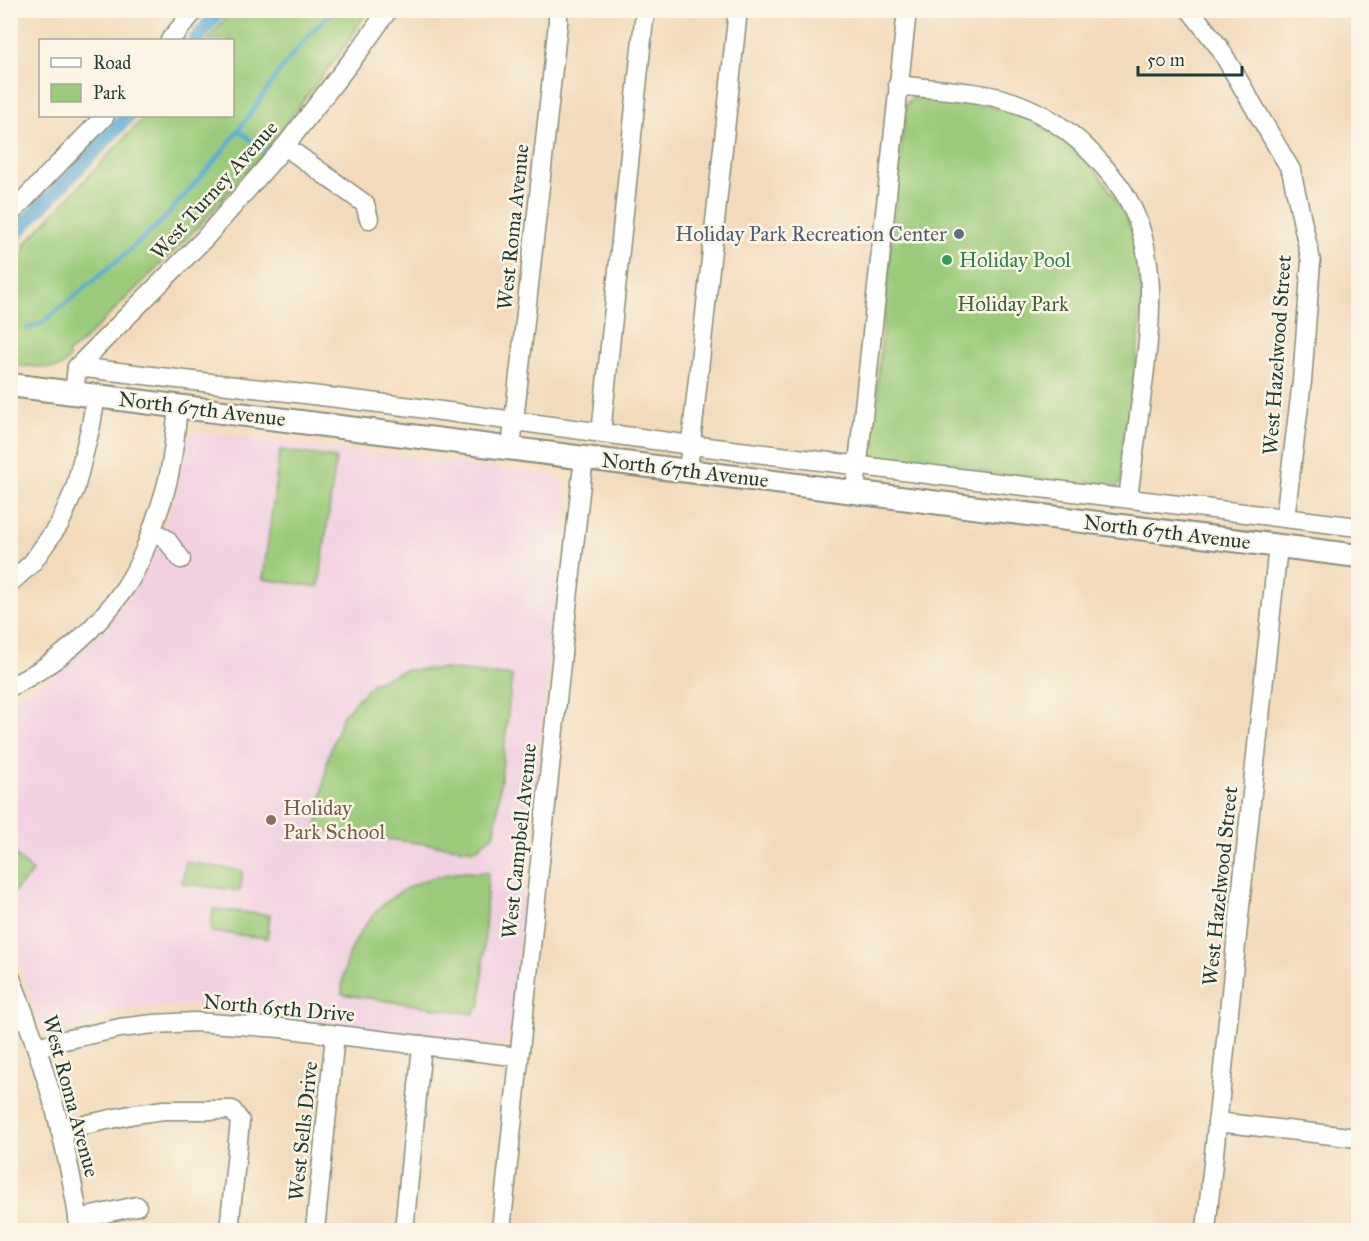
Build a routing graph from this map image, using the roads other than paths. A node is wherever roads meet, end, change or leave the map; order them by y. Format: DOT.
graph roads {
  1 [pos="195,10"];
  2 [pos="388,10"];
  3 [pos="558,10"];
  4 [pos="645,10"];
  5 [pos="738,10"];
  6 [pos="907,10"];
  7 [pos="1190,10"];
  8 [pos="171,39"];
  9 [pos="898,85"];
  10 [pos="104,117"];
  11 [pos="285,146"];
  12 [pos="10,214"];
  13 [pos="369,219"];
  14 [pos="77,367"];
  15 [pos="10,385"];
  16 [pos="85,394"];
  17 [pos="178,406"];
  18 [pos="515,420"];
  19 [pos="601,433"];
  20 [pos="692,445"];
  21 [pos="511,448"];
  22 [pos="584,457"];
  23 [pos="858,465"];
  24 [pos="688,471"];
  25 [pos="855,491"];
  26 [pos="1128,498"];
  27 [pos="1285,518"];
  28 [pos="1359,527"];
  29 [pos="152,530"];
  30 [pos="1278,546"];
  31 [pos="1359,556"];
  32 [pos="181,559"];
  33 [pos="10,583"];
  34 [pos="10,687"];
  35 [pos="10,976"];
  36 [pos="335,1035"];
  37 [pos="422,1045"];
  38 [pos="37,1047"];
  39 [pos="519,1057"];
  40 [pos="1217,1122"];
  41 [pos="60,1130"];
  42 [pos="1359,1138"];
  43 [pos="137,1206"];
  44 [pos="79,1225"];
  45 [pos="229,1230"];
  46 [pos="315,1230"];
  47 [pos="404,1230"];
  48 [pos="501,1230"];
  49 [pos="1206,1230"];
  1 -- 8 [label="street"];
  2 -- 11 [label="street, West Turney Avenue"];
  3 -- 18 [label="street, West Roma Avenue"];
  4 -- 19 [label="street"];
  5 -- 20 [label="street"];
  6 -- 9 [label="street"];
  7 -- 27 [label="street, West Hazelwood Street"];
  9 -- 23 [label="street"];
  9 -- 26 [label="street"];
  10 -- 12 [label="street"];
  11 -- 13 [label="street"];
  11 -- 14 [label="street, West Turney Avenue"];
  14 -- 16 [label="street"];
  14 -- 18 [label="street, North 67th Avenue"];
  15 -- 16 [label="main road, North 67th Avenue"];
  16 -- 17 [label="main road, North 67th Avenue"];
  16 -- 33 [label="street"];
  17 -- 21 [label="main road, North 67th Avenue"];
  17 -- 29 [label="street"];
  18 -- 19 [label="street, North 67th Avenue"];
  18 -- 21 [label="street, West Roma Avenue"];
  19 -- 20 [label="street, North 67th Avenue"];
  20 -- 23 [label="street, North 67th Avenue"];
  20 -- 24 [label="street"];
  21 -- 22 [label="main road, North 67th Avenue"];
  22 -- 24 [label="main road, North 67th Avenue"];
  22 -- 39 [label="street, West Campbell Avenue"];
  23 -- 25 [label="street"];
  23 -- 26 [label="street, North 67th Avenue"];
  24 -- 25 [label="main road, North 67th Avenue"];
  25 -- 30 [label="main road, North 67th Avenue"];
  26 -- 27 [label="street, North 67th Avenue"];
  27 -- 28 [label="street, North 67th Avenue"];
  29 -- 32 [label="street"];
  29 -- 34 [label="street"];
  30 -- 31 [label="main road, North 67th Avenue"];
  30 -- 40 [label="street, West Hazelwood Street"];
  35 -- 38 [label="street, West Roma Avenue"];
  36 -- 37 [label="street, North 65th Drive"];
  36 -- 38 [label="street, North 65th Drive"];
  36 -- 46 [label="street, West Sells Drive"];
  37 -- 39 [label="street, North 65th Drive"];
  37 -- 47 [label="street"];
  38 -- 41 [label="street, West Roma Avenue"];
  39 -- 48 [label="street, West Campbell Avenue"];
  40 -- 42 [label="street"];
  40 -- 49 [label="street, West Hazelwood Street"];
  41 -- 44 [label="street, West Roma Avenue"];
  41 -- 45 [label="street"];
  43 -- 44 [label="street"];
}
